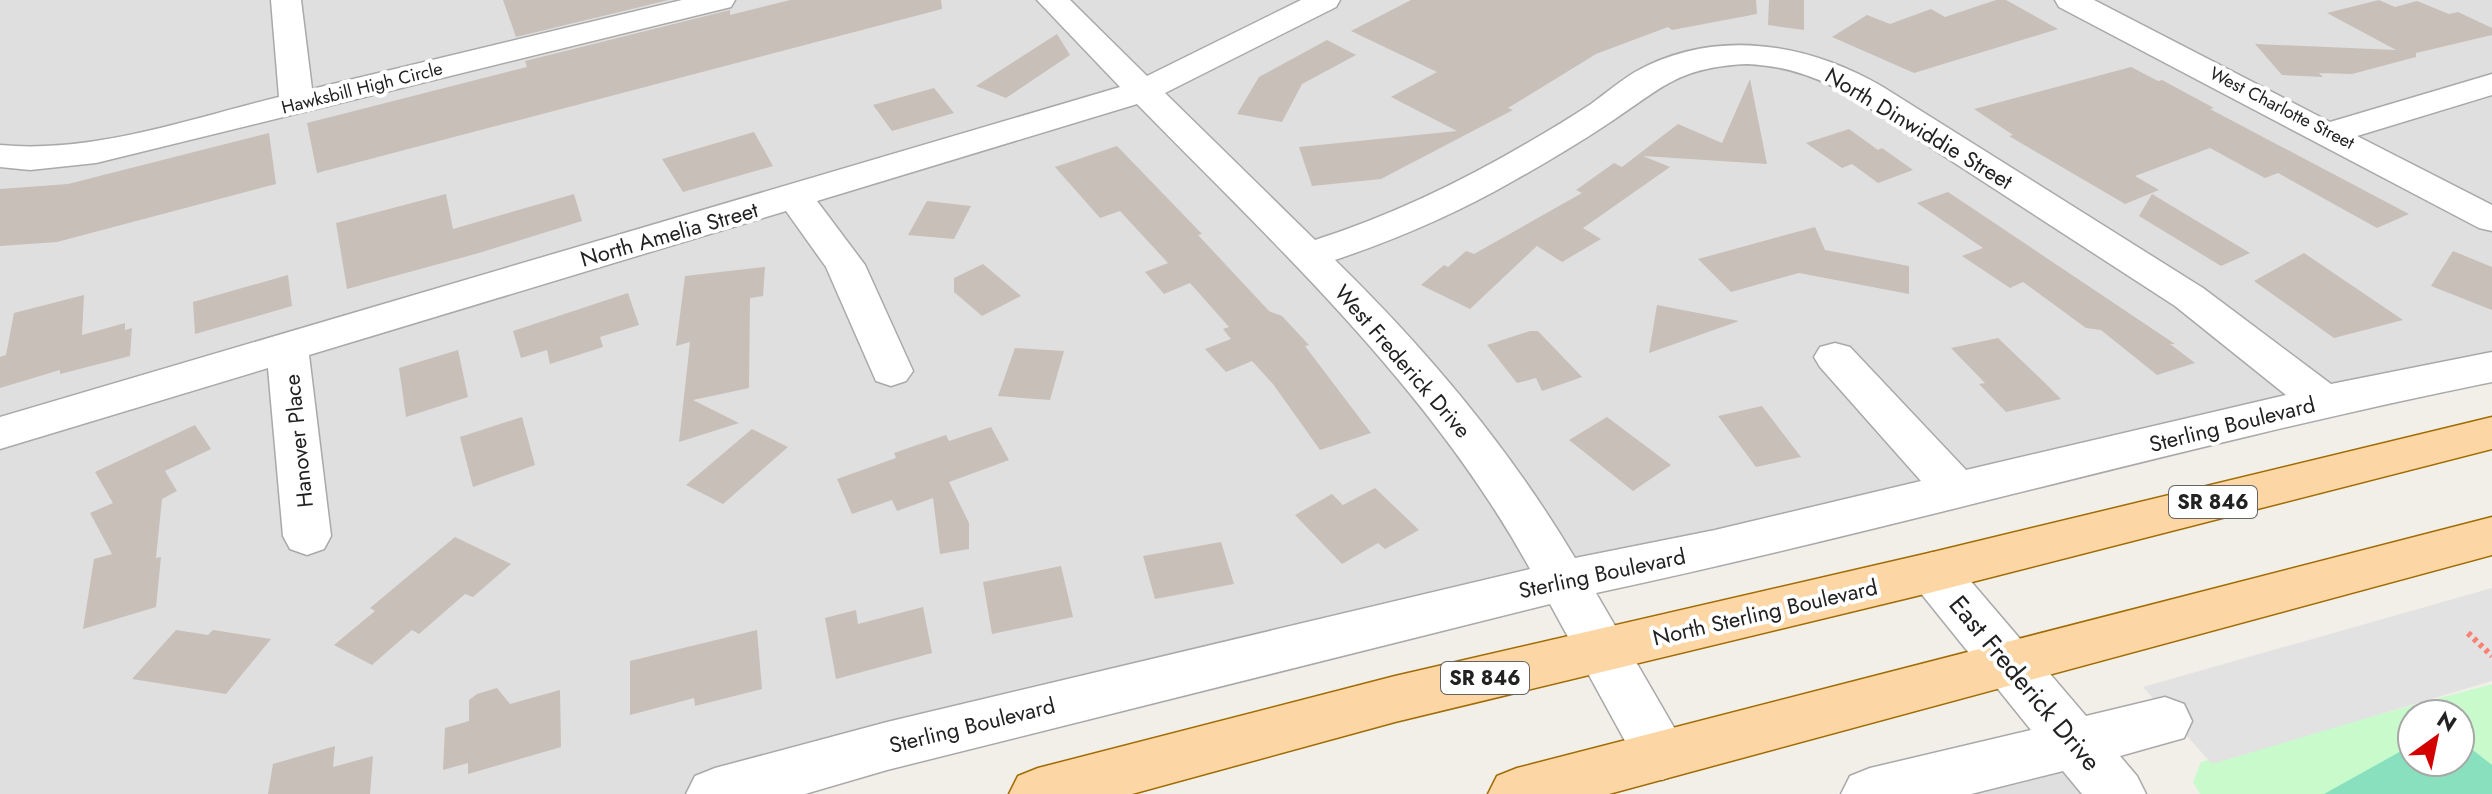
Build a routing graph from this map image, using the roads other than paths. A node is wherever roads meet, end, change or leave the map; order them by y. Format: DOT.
graph roads {
  1 [pos="286,0"];
  2 [pos="720,0"];
  3 [pos="1052,0"];
  4 [pos="1325,0"];
  5 [pos="2070,0"];
  6 [pos="2492,84"];
  7 [pos="1141,92"];
  8 [pos="297,104"];
  9 [pos="2329,133"];
  10 [pos="0,156"];
  11 [pos="795,197"];
  12 [pos="2492,220"];
  13 [pos="1307,256"];
  14 [pos="287,347"];
  15 [pos="1835,357"];
  16 [pos="2492,367"];
  17 [pos="891,371"];
  18 [pos="2323,401"];
  19 [pos="0,433"];
  20 [pos="2492,433"];
  21 [pos="1956,490"];
  22 [pos="307,536"];
  23 [pos="2492,536"];
  24 [pos="1933,572"];
  25 [pos="1561,581"];
  26 [pos="1602,651"];
  27 [pos="2011,664"];
  28 [pos="2165,721"];
  29 [pos="2075,744"];
  30 [pos="1662,755"];
  31 [pos="715,794"];
  32 [pos="1038,794"];
  33 [pos="1517,794"];
  34 [pos="1870,794"];
  35 [pos="2117,794"];
  1 -- 8 [label="street"];
  2 -- 8 [label="street, Hawksbill High Circle"];
  3 -- 7 [label="street, West Frederick Drive"];
  4 -- 7 [label="street, North Amelia Street"];
  5 -- 9 [label="street, West Charlotte Street"];
  6 -- 9 [label="street"];
  7 -- 11 [label="street, North Amelia Street"];
  7 -- 13 [label="street, West Frederick Drive"];
  8 -- 10 [label="street, Hawksbill High Circle"];
  9 -- 12 [label="street, West Charlotte Street"];
  11 -- 14 [label="street, North Amelia Street"];
  11 -- 17 [label="street"];
  13 -- 18 [label="street, North Dinwiddie Street"];
  13 -- 25 [label="street, West Frederick Drive"];
  14 -- 19 [label="street, North Amelia Street"];
  14 -- 22 [label="street, Hanover Place"];
  15 -- 21 [label="street"];
  16 -- 18 [label="street, Sterling Boulevard"];
  18 -- 21 [label="street, Sterling Boulevard"];
  20 -- 24 [label="main road, North Sterling Boulevard / SR 846"];
  21 -- 25 [label="street, Sterling Boulevard"];
  23 -- 27 [label="main road"];
  24 -- 26 [label="main road, North Sterling Boulevard / SR 846"];
  24 -- 27 [label="street, East Frederick Drive"];
  25 -- 26 [label="street, West Frederick Drive"];
  25 -- 31 [label="street, Sterling Boulevard"];
  26 -- 30 [label="street, West Frederick Drive"];
  26 -- 32 [label="main road, North Sterling Boulevard / SR 846"];
  27 -- 29 [label="street, East Frederick Drive"];
  27 -- 30 [label="main road"];
  28 -- 29 [label="street"];
  29 -- 34 [label="street"];
  29 -- 35 [label="street, East Frederick Drive"];
  30 -- 33 [label="main road"];
}
